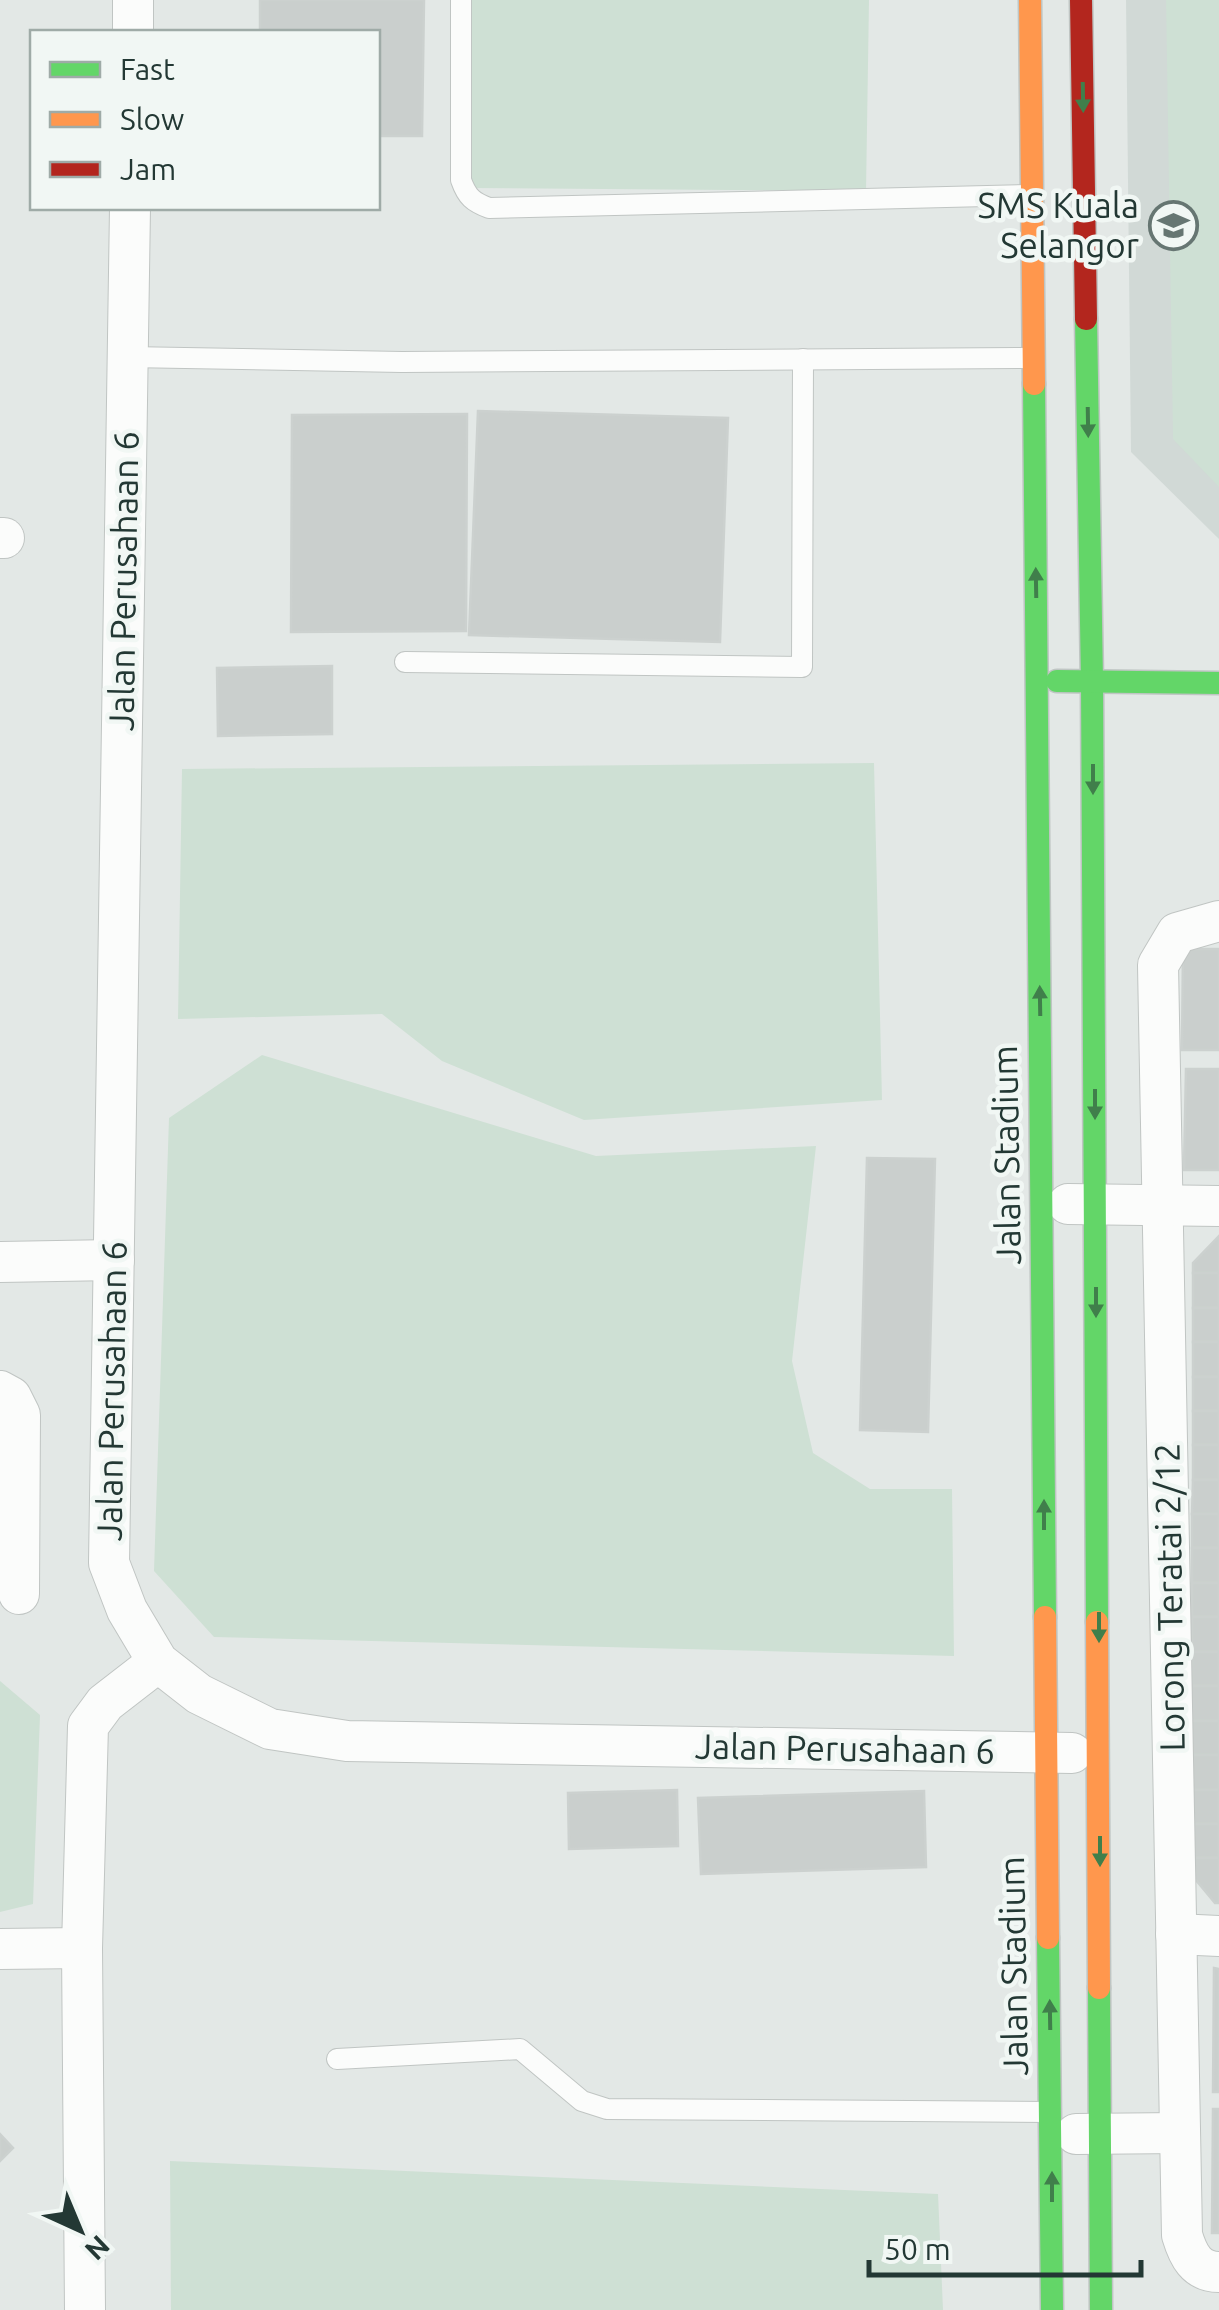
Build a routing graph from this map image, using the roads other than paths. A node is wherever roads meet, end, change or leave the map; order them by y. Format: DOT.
graph roads {
  1 [pos="133,0"];
  2 [pos="461,0"];
  3 [pos="1030,0"];
  4 [pos="1081,0"];
  5 [pos="133,30"];
  6 [pos="1032,195"];
  7 [pos="130,210"];
  8 [pos="128,358"];
  9 [pos="1034,358"];
  10 [pos="804,359"];
  11 [pos="405,662"];
  12 [pos="1037,681"];
  13 [pos="1092,681"];
  14 [pos="1219,683"];
  15 [pos="1219,921"];
  16 [pos="1042,1204"];
  17 [pos="1096,1204"];
  18 [pos="1162,1205"];
  19 [pos="1219,1206"];
  20 [pos="114,1260"];
  21 [pos="0,1262"];
  22 [pos="6,1394"];
  23 [pos="19,1594"];
  24 [pos="158,1662"];
  25 [pos="1045,1752"];
  26 [pos="1100,1753"];
  27 [pos="1176,1934"];
  28 [pos="1219,1936"];
  29 [pos="0,1948"];
  30 [pos="82,1948"];
  31 [pos="337,2059"];
  32 [pos="1052,2123"];
  33 [pos="1180,2133"];
  34 [pos="1102,2134"];
  35 [pos="1207,2268"];
  36 [pos="84,2310"];
  37 [pos="1052,2310"];
  38 [pos="1101,2310"];
  1 -- 5 [label="street"];
  2 -- 6 [label="lane"];
  3 -- 6 [label="street, Jalan Stadium"];
  4 -- 13 [label="street, one-way"];
  6 -- 9 [label="street, Jalan Stadium"];
  7 -- 8 [label="street, Jalan Perusahaan 6"];
  8 -- 10 [label="lane"];
  8 -- 20 [label="street, Jalan Perusahaan 6"];
  9 -- 10 [label="lane"];
  12 -- 9 [label="street, Jalan Stadium, one-way"];
  10 -- 11 [label="lane"];
  12 -- 13 [label="street"];
  16 -- 12 [label="street, Jalan Stadium, one-way"];
  13 -- 14 [label="street"];
  13 -- 17 [label="street, one-way"];
  15 -- 18 [label="street, Lorong Teratai 2/12"];
  16 -- 17 [label="street"];
  25 -- 16 [label="street, Jalan Stadium, one-way"];
  17 -- 18 [label="street"];
  17 -- 26 [label="street, one-way"];
  18 -- 19 [label="street"];
  18 -- 27 [label="street, Lorong Teratai 2/12"];
  20 -- 21 [label="street"];
  20 -- 24 [label="street, Jalan Perusahaan 6"];
  22 -- 23 [label="street"];
  24 -- 25 [label="street, Jalan Perusahaan 6"];
  24 -- 30 [label="street"];
  25 -- 26 [label="street, Jalan Perusahaan 6"];
  32 -- 25 [label="street, Jalan Stadium, one-way"];
  26 -- 34 [label="street, one-way"];
  27 -- 28 [label="street"];
  27 -- 33 [label="street, Lorong Teratai 2/12"];
  29 -- 30 [label="street"];
  30 -- 36 [label="street"];
  31 -- 32 [label="lane"];
  32 -- 34 [label="street"];
  37 -- 32 [label="street, Jalan Stadium, one-way"];
  33 -- 34 [label="street"];
  33 -- 35 [label="street, Lorong Teratai 2/12"];
  34 -- 38 [label="street"];
}
